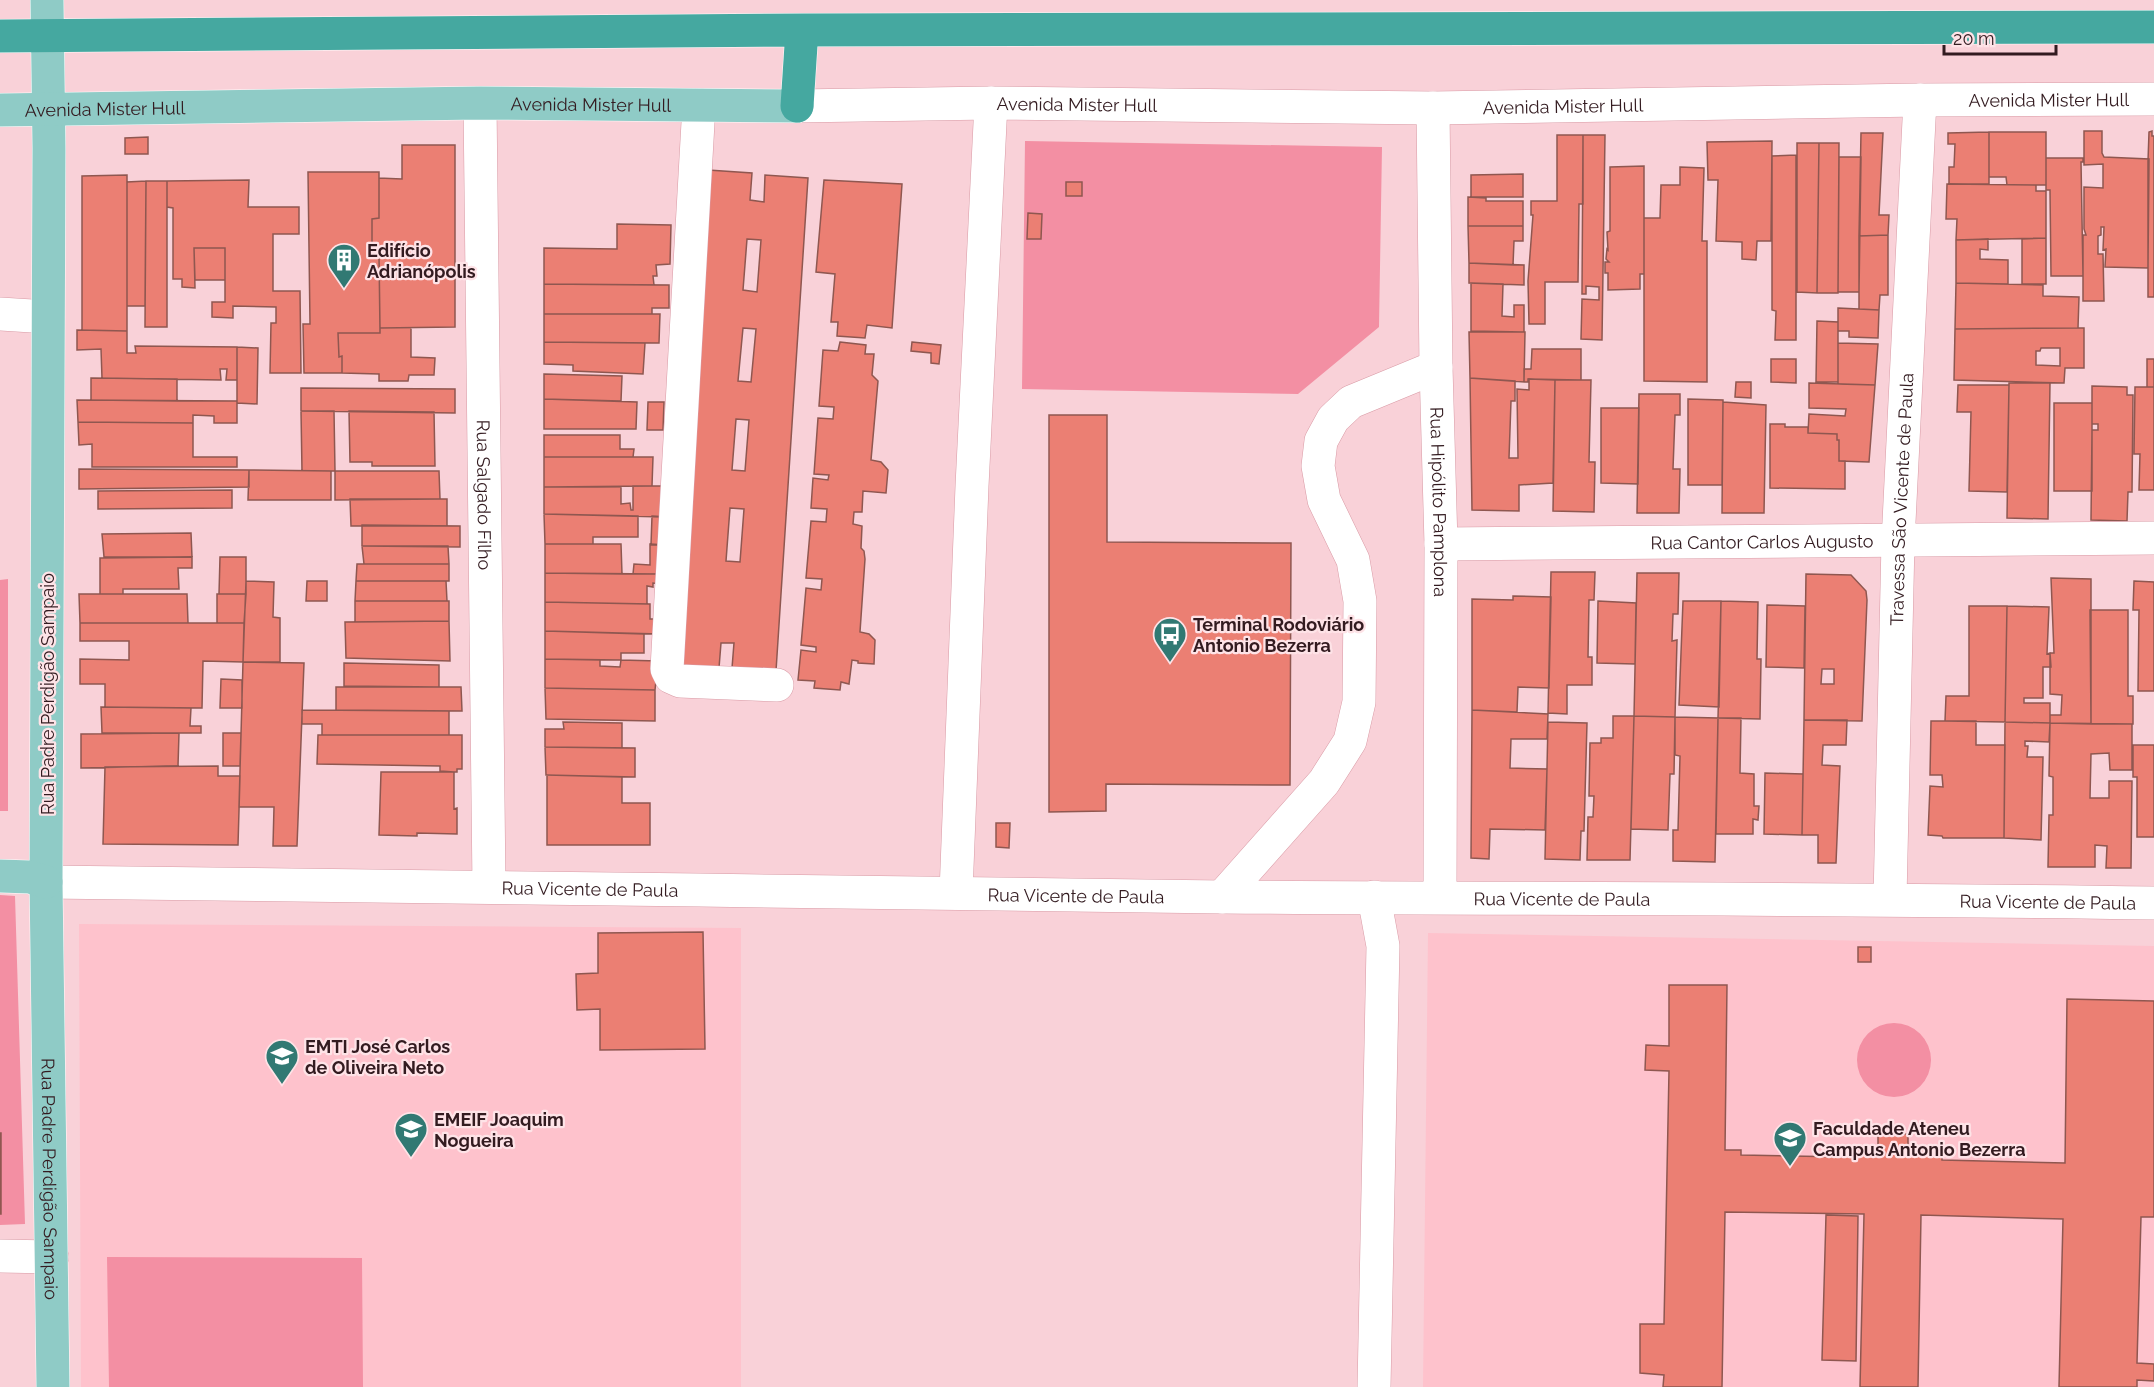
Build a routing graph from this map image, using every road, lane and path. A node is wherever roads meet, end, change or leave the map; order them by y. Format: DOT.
graph roads {
  1 [pos="47,0"];
  2 [pos="2154,27"];
  3 [pos="802,30"];
  4 [pos="48,35"];
  5 [pos="0,36"];
  6 [pos="2154,99"];
  7 [pos="1920,100"];
  8 [pos="480,103"];
  9 [pos="991,103"];
  10 [pos="699,105"];
  11 [pos="797,106"];
  12 [pos="1433,108"];
  13 [pos="49,109"];
  14 [pos="0,110"];
  15 [pos="0,314"];
  16 [pos="48,317"];
  17 [pos="1436,367"];
  18 [pos="2154,538"];
  19 [pos="1898,542"];
  20 [pos="1441,544"];
  21 [pos="777,685"];
  22 [pos="0,876"];
  23 [pos="46,882"];
  24 [pos="489,886"];
  25 [pos="956,893"];
  26 [pos="1222,897"];
  27 [pos="1374,897"];
  28 [pos="1440,897"];
  29 [pos="1890,899"];
  30 [pos="2154,903"];
  31 [pos="0,1256"];
  32 [pos="52,1257"];
  33 [pos="53,1387"];
  34 [pos="1374,1387"];
  1 -- 4 [label="main road, Rua Padre Perdigão Sampaio"];
  2 -- 3 [label="highway"];
  3 -- 4 [label="highway"];
  3 -- 11 [label="highway"];
  4 -- 5 [label="highway"];
  4 -- 13 [label="main road, Rua Padre Perdigão Sampaio"];
  6 -- 7 [label="street, Avenida Mister Hull"];
  7 -- 12 [label="street, Avenida Mister Hull"];
  7 -- 19 [label="street, Travessa São Vicente de Paula"];
  8 -- 10 [label="main road, Avenida Mister Hull"];
  8 -- 13 [label="main road, Avenida Mister Hull"];
  8 -- 24 [label="street, Rua Salgado Filho"];
  9 -- 11 [label="street, Avenida Mister Hull"];
  9 -- 12 [label="street, Avenida Mister Hull"];
  9 -- 25 [label="street"];
  10 -- 11 [label="main road, Avenida Mister Hull"];
  10 -- 21 [label="street"];
  12 -- 17 [label="street, Rua Hipólito Pamplona"];
  13 -- 14 [label="main road, Avenida Mister Hull"];
  13 -- 16 [label="main road, Rua Padre Perdigão Sampaio"];
  15 -- 16 [label="street"];
  16 -- 23 [label="main road, Rua Padre Perdigão Sampaio"];
  17 -- 20 [label="street, Rua Hipólito Pamplona"];
  17 -- 26 [label="street"];
  18 -- 19 [label="street, Rua Cantor Carlos Augusto"];
  19 -- 20 [label="street, Rua Cantor Carlos Augusto"];
  19 -- 29 [label="street, Travessa São Vicente de Paula"];
  20 -- 28 [label="street, Rua Hipólito Pamplona"];
  22 -- 23 [label="main road, Rua Vicente de Paula"];
  23 -- 24 [label="street, Rua Vicente de Paula"];
  23 -- 32 [label="main road, Rua Padre Perdigão Sampaio"];
  24 -- 25 [label="street, Rua Vicente de Paula"];
  25 -- 26 [label="street, Rua Vicente de Paula"];
  26 -- 27 [label="street, Rua Vicente de Paula"];
  27 -- 28 [label="street, Rua Vicente de Paula"];
  27 -- 34 [label="street"];
  28 -- 29 [label="street, Rua Vicente de Paula"];
  29 -- 30 [label="street, Rua Vicente de Paula"];
  31 -- 32 [label="street"];
  32 -- 33 [label="main road, Rua Padre Perdigão Sampaio"];
}
